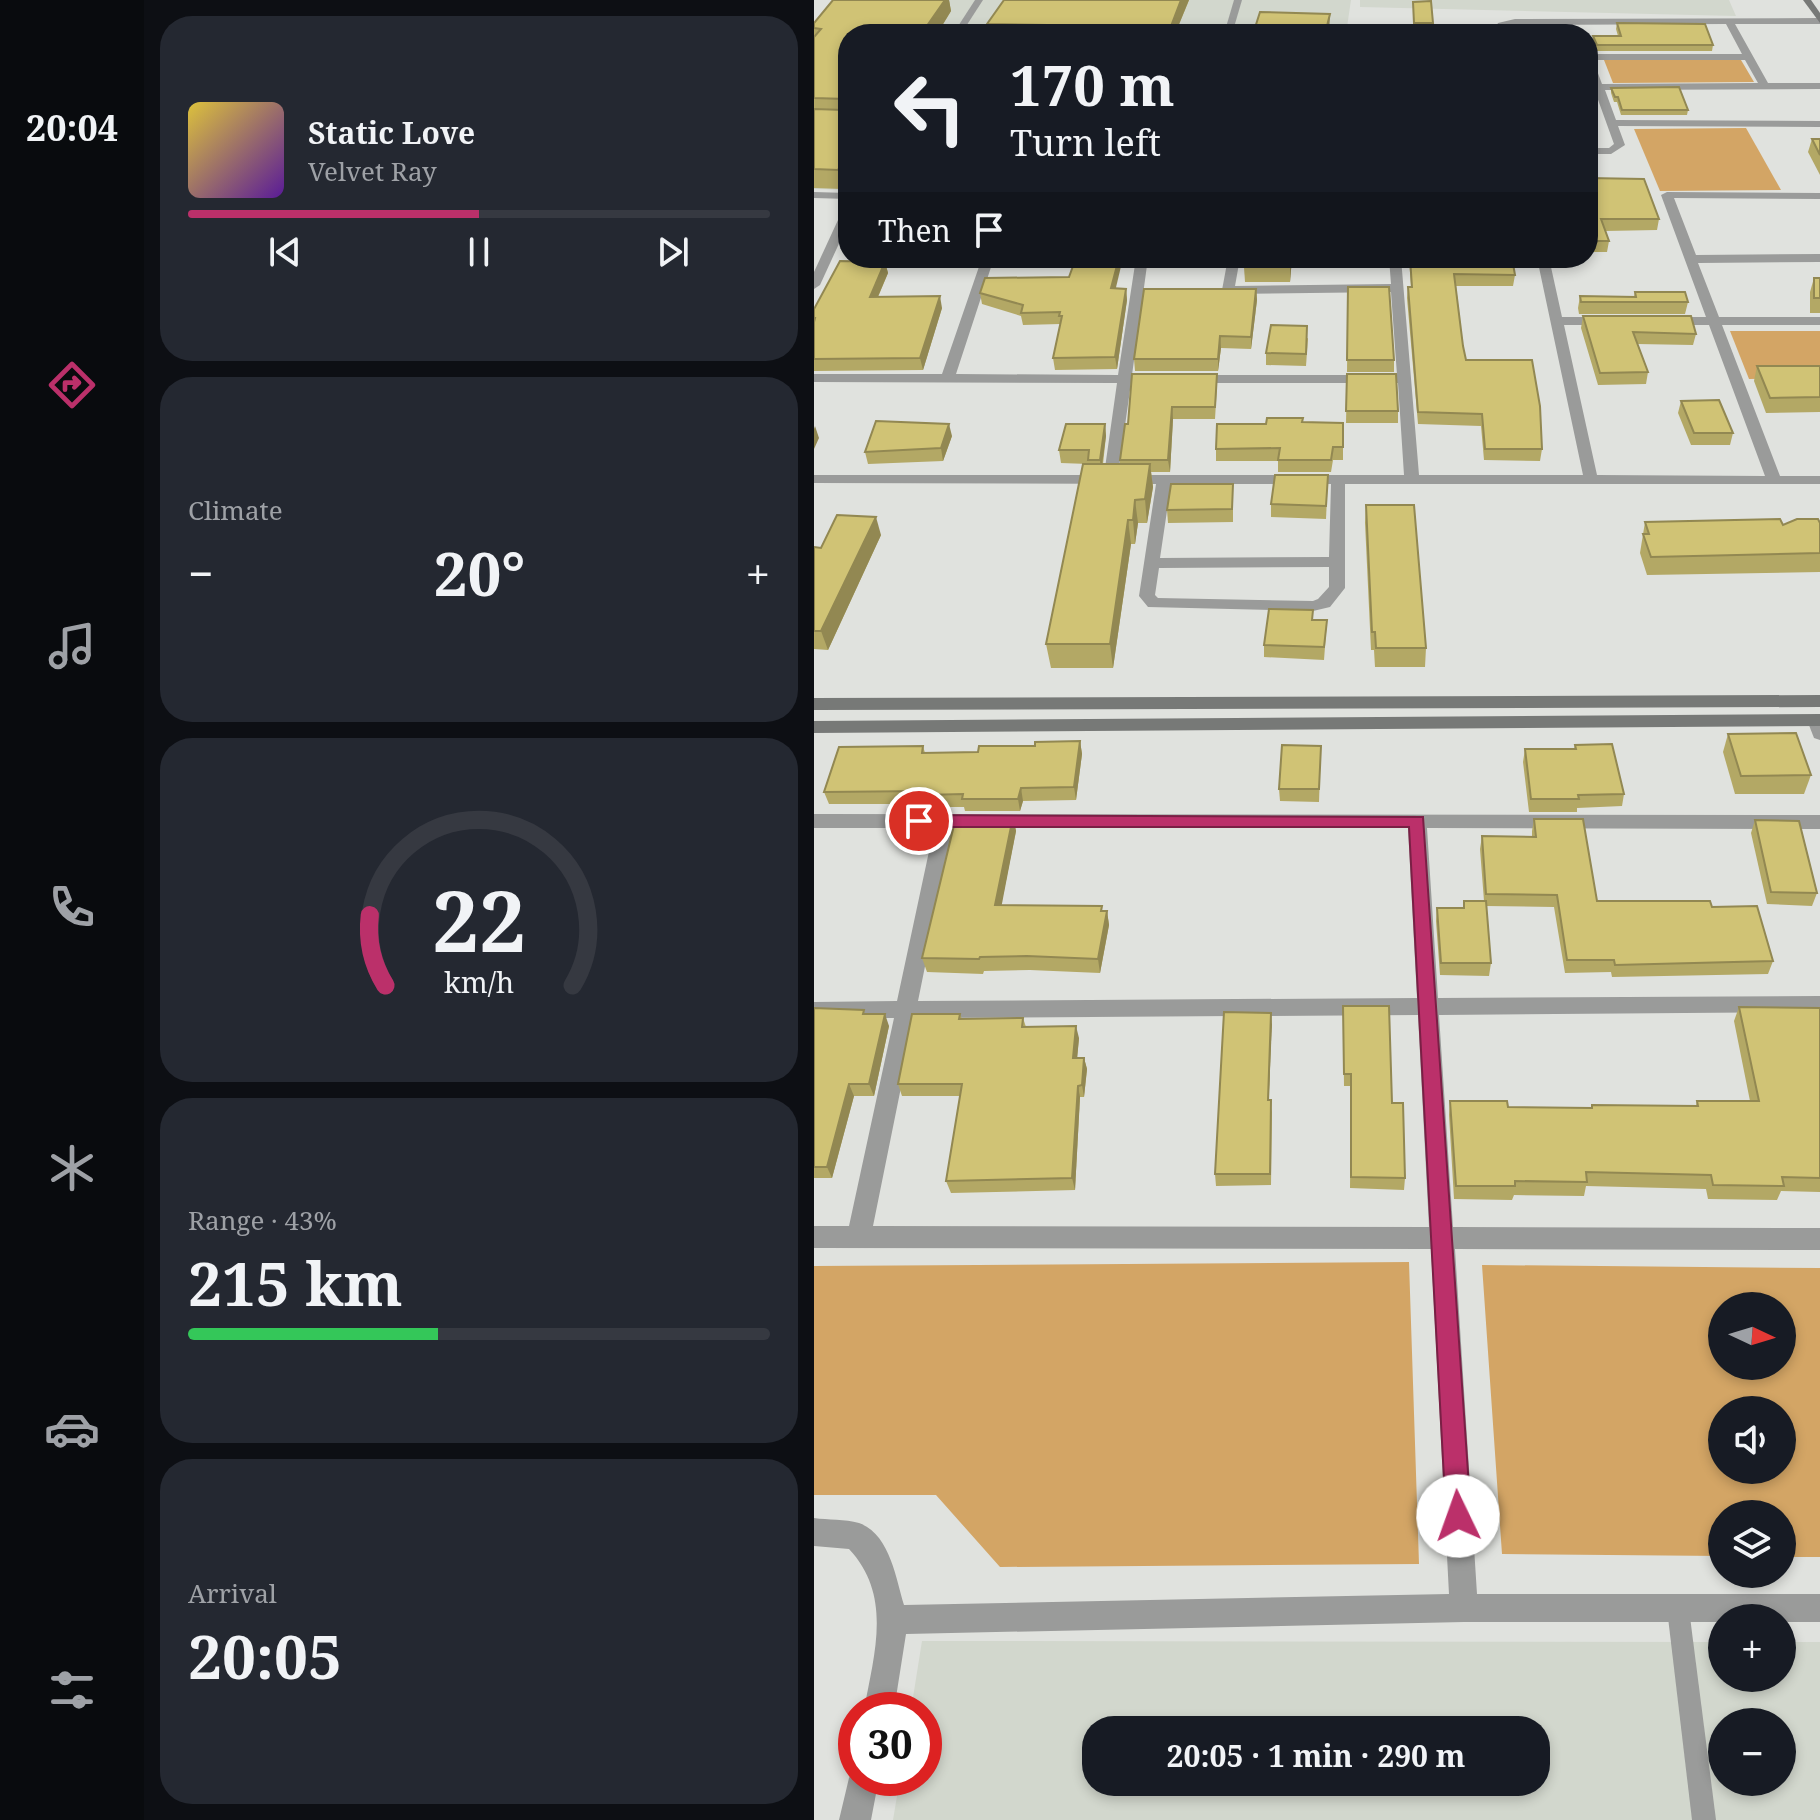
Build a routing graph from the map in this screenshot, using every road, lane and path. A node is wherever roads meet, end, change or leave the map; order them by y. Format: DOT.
graph roads {
  1 [pos="979,0"];
  2 [pos="1238,0"];
  3 [pos="1807,0"];
  4 [pos="1820,20"];
  5 [pos="1729,21"];
  6 [pos="963,24"];
  7 [pos="1231,24"];
  8 [pos="1506,24"];
  9 [pos="1748,57"];
  10 [pos="1598,58"];
  11 [pos="1764,86"];
  12 [pos="1820,86"];
  13 [pos="1599,87"];
  14 [pos="1613,123"];
  15 [pos="1820,124"];
  16 [pos="1598,150"];
  17 [pos="814,195"];
  18 [pos="838,196"];
  19 [pos="1820,196"];
  20 [pos="838,233"];
  21 [pos="832,246"];
  22 [pos="838,246"];
  23 [pos="1820,258"];
  24 [pos="1691,259"];
  25 [pos="985,268"];
  26 [pos="1140,268"];
  27 [pos="1232,268"];
  28 [pos="1396,268"];
  29 [pos="1545,268"];
  30 [pos="814,285"];
  31 [pos="1397,288"];
  32 [pos="1137,290"];
  33 [pos="1152,290"];
  34 [pos="1213,290"];
  35 [pos="1228,290"];
  36 [pos="1557,321"];
  37 [pos="1620,321"];
  38 [pos="1652,321"];
  39 [pos="1715,321"];
  40 [pos="1820,321"];
  41 [pos="814,378"];
  42 [pos="948,378"];
  43 [pos="1124,379"];
  44 [pos="1403,379"];
  45 [pos="814,479"];
  46 [pos="1338,480"];
  47 [pos="1412,480"];
  48 [pos="1591,480"];
  49 [pos="1774,480"];
  50 [pos="1820,480"];
  51 [pos="1110,481"];
  52 [pos="1164,481"];
  53 [pos="1336,562"];
  54 [pos="1153,563"];
  55 [pos="1820,701"];
  56 [pos="814,704"];
  57 [pos="1819,725"];
  58 [pos="814,727"];
  59 [pos="814,821"];
  60 [pos="945,821"];
  61 [pos="1417,821"];
  62 [pos="1820,822"];
  63 [pos="1427,1004"];
  64 [pos="1820,1004"];
  65 [pos="814,1010"];
  66 [pos="907,1011"];
  67 [pos="814,1237"];
  68 [pos="859,1237"];
  69 [pos="1820,1239"];
  70 [pos="1441,1240"];
  71 [pos="814,1532"];
  72 [pos="1464,1608"];
  73 [pos="1820,1608"];
  74 [pos="1678,1609"];
  75 [pos="894,1620"];
  76 [pos="882,1692"];
  77 [pos="860,1796"];
  78 [pos="855,1820"];
  79 [pos="1704,1820"];
  1 -- 6 [label="lane"];
  2 -- 7 [label="lane"];
  3 -- 4 [label="street"];
  4 -- 5 [label="street"];
  5 -- 8 [label="street"];
  5 -- 9 [label="street"];
  9 -- 10 [label="street"];
  9 -- 11 [label="street"];
  11 -- 12 [label="street"];
  11 -- 13 [label="street"];
  13 -- 14 [label="street"];
  14 -- 15 [label="street"];
  14 -- 16 [label="street"];
  17 -- 18 [label="street"];
  19 -- 24 [label="street"];
  20 -- 21 [label="street"];
  21 -- 22 [label="street"];
  21 -- 30 [label="street"];
  23 -- 24 [label="street"];
  24 -- 39 [label="street"];
  25 -- 42 [label="street"];
  26 -- 32 [label="street"];
  27 -- 35 [label="street"];
  28 -- 31 [label="street"];
  29 -- 36 [label="street"];
  31 -- 35 [label="street"];
  31 -- 44 [label="street"];
  32 -- 33 [label="street"];
  32 -- 43 [label="street"];
  34 -- 35 [label="street"];
  36 -- 37 [label="street"];
  36 -- 48 [label="street"];
  38 -- 39 [label="street"];
  39 -- 40 [label="street"];
  39 -- 49 [label="street"];
  41 -- 42 [label="street"];
  42 -- 43 [label="street"];
  43 -- 44 [label="street"];
  43 -- 51 [label="street"];
  44 -- 47 [label="street"];
  45 -- 51 [label="street"];
  46 -- 47 [label="street"];
  46 -- 52 [label="street"];
  46 -- 53 [label="street"];
  47 -- 48 [label="street"];
  48 -- 49 [label="street"];
  49 -- 50 [label="street"];
  51 -- 52 [label="street"];
  52 -- 54 [label="street"];
  53 -- 54 [label="street"];
  53 -- 54 [label="street"];
  55 -- 56 [label="street"];
  57 -- 58 [label="street"];
  59 -- 60 [label="street"];
  60 -- 61 [label="street"];
  60 -- 66 [label="street"];
  61 -- 62 [label="street"];
  61 -- 63 [label="street"];
  63 -- 64 [label="street"];
  63 -- 66 [label="street"];
  63 -- 70 [label="street"];
  65 -- 66 [label="street"];
  66 -- 68 [label="street"];
  67 -- 68 [label="street"];
  68 -- 70 [label="street"];
  69 -- 70 [label="street"];
  70 -- 72 [label="street"];
  71 -- 75 [label="street"];
  72 -- 74 [label="street"];
  72 -- 75 [label="street"];
  73 -- 74 [label="street"];
  74 -- 79 [label="lane"];
  75 -- 76 [label="street"];
  77 -- 78 [label="street"];
}
